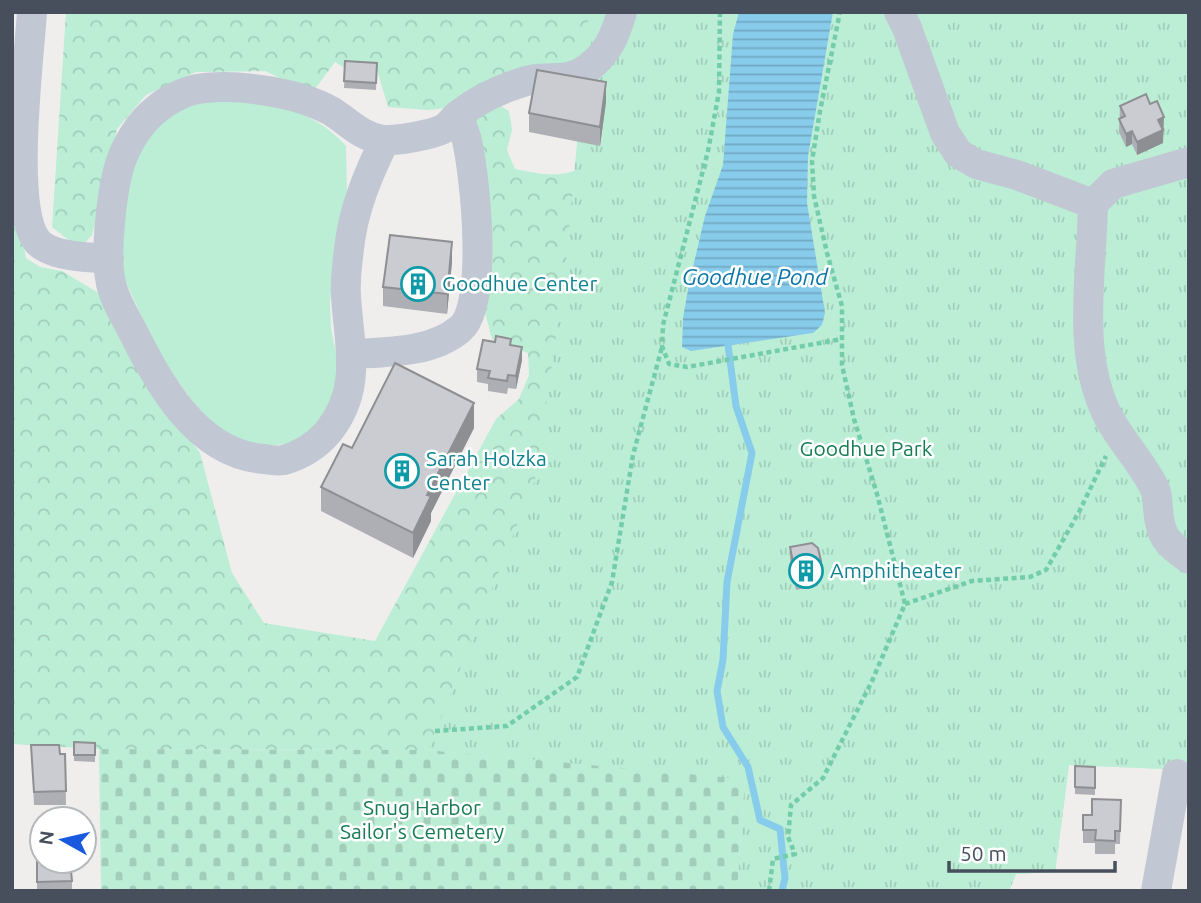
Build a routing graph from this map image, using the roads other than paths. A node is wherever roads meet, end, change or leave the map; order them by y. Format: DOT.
graph roads {
  1 [pos="32,12"];
  2 [pos="622,12"];
  3 [pos="899,12"];
  4 [pos="458,115"];
  5 [pos="385,140"];
  6 [pos="1189,162"];
  7 [pos="17,169"];
  8 [pos="1093,204"];
  9 [pos="109,258"];
  10 [pos="352,354"];
  11 [pos="1189,559"];
  12 [pos="1177,774"];
  13 [pos="1156,891"];
  1 -- 7 [label="street"];
  2 -- 4 [label="street"];
  3 -- 8 [label="street"];
  4 -- 5 [label="street"];
  4 -- 10 [label="street"];
  5 -- 9 [label="street"];
  5 -- 10 [label="street"];
  6 -- 8 [label="street"];
  7 -- 9 [label="street"];
  8 -- 11 [label="street"];
  9 -- 10 [label="street"];
  12 -- 13 [label="street"];
}
